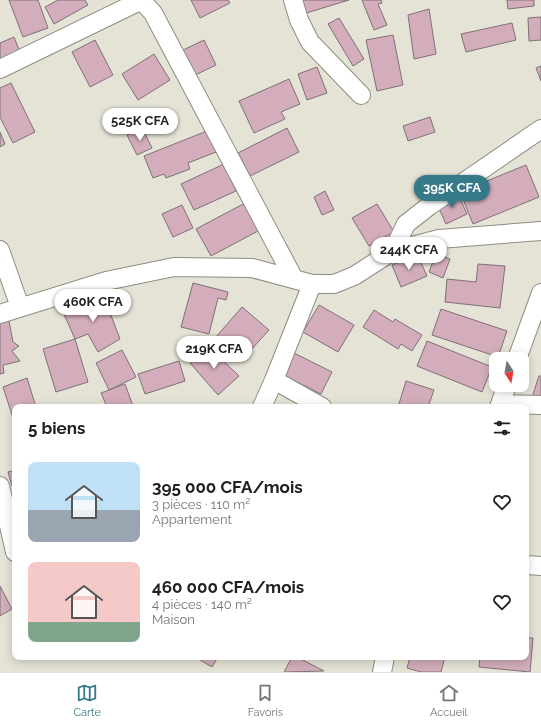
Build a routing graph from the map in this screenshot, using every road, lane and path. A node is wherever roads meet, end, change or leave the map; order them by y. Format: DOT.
graph roads {
  1 [pos="141,0"];
  2 [pos="293,0"];
  3 [pos="0,69"];
  4 [pos="360,95"];
  5 [pos="541,129"];
  6 [pos="541,231"];
  7 [pos="0,250"];
  8 [pos="393,251"];
  9 [pos="294,279"];
  10 [pos="312,284"];
  11 [pos="541,293"];
  12 [pos="20,307"];
  13 [pos="0,314"];
  14 [pos="519,352"];
  15 [pos="274,380"];
  16 [pos="504,392"];
  17 [pos="263,404"];
  18 [pos="317,404"];
  19 [pos="499,404"];
  20 [pos="529,405"];
  21 [pos="541,405"];
  22 [pos="0,486"];
  23 [pos="12,539"];
  24 [pos="529,565"];
  25 [pos="541,566"];
  26 [pos="384,660"];
  27 [pos="382,672"];
  1 -- 3 [label="street"];
  1 -- 9 [label="street"];
  2 -- 4 [label="street"];
  5 -- 8 [label="street"];
  6 -- 8 [label="street"];
  7 -- 12 [label="street"];
  8 -- 10 [label="street"];
  9 -- 10 [label="street"];
  9 -- 12 [label="street"];
  10 -- 15 [label="street"];
  11 -- 14 [label="street"];
  12 -- 13 [label="street"];
  15 -- 17 [label="street"];
  15 -- 18 [label="street"];
  16 -- 19 [label="street"];
  20 -- 21 [label="street"];
  22 -- 23 [label="street"];
  24 -- 25 [label="street"];
  26 -- 27 [label="street"];
}
